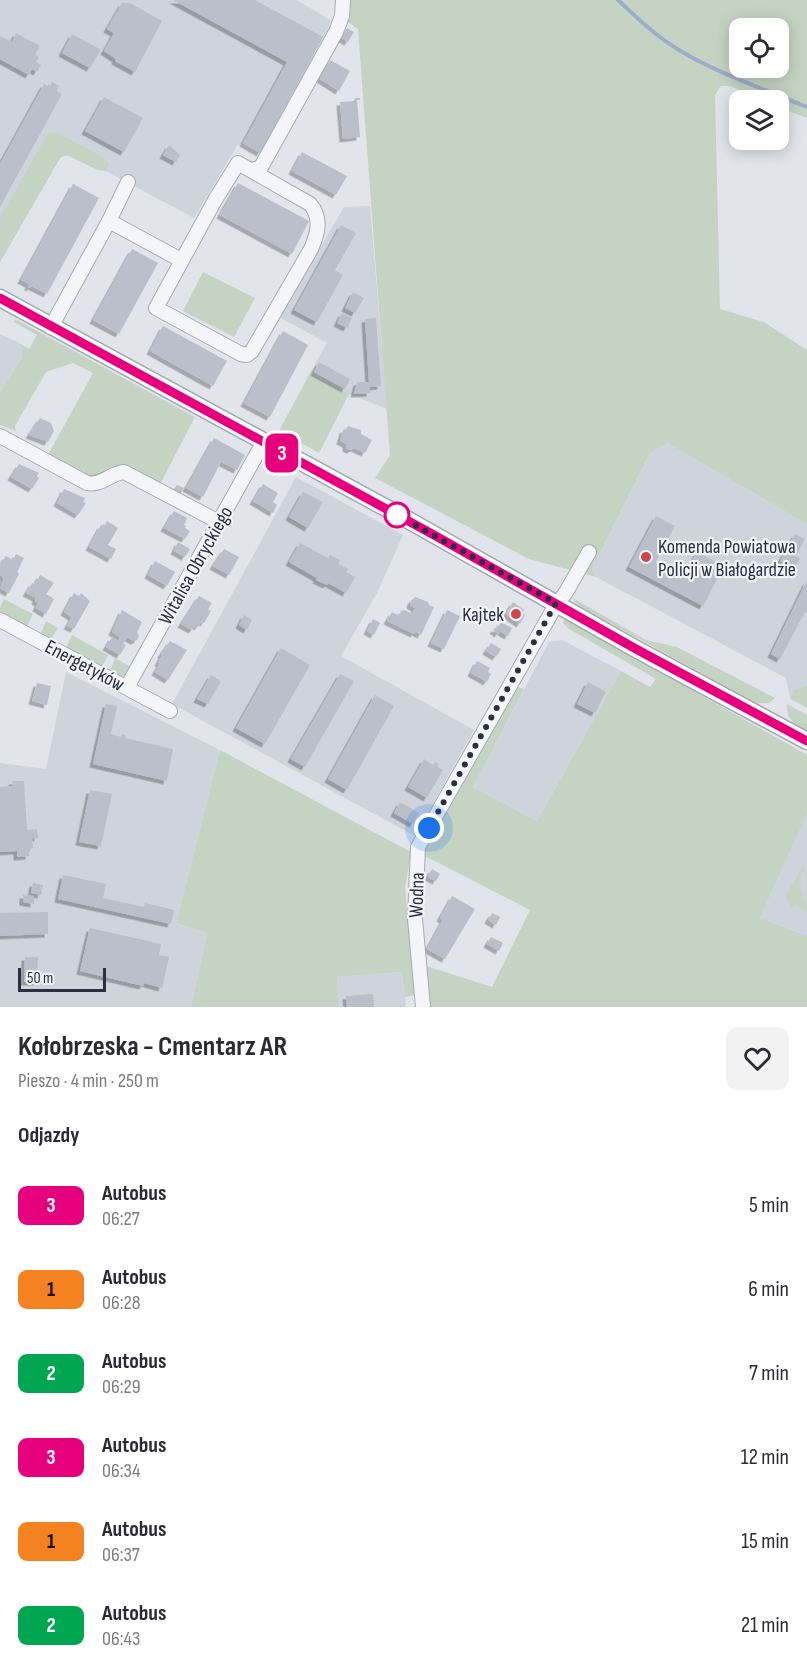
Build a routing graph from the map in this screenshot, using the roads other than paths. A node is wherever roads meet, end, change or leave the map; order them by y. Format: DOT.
graph roads {
  1 [pos="343,0"];
  2 [pos="253,170"];
  3 [pos="128,182"];
  4 [pos="109,221"];
  5 [pos="181,260"];
  6 [pos="0,298"];
  7 [pos="51,327"];
  8 [pos="0,436"];
  9 [pos="263,443"];
  10 [pos="219,522"];
  11 [pos="589,552"];
  12 [pos="556,603"];
  13 [pos="0,620"];
  14 [pos="127,687"];
  15 [pos="171,711"];
  16 [pos="807,741"];
  17 [pos="423,1007"];
  1 -- 2 [label="street"];
  2 -- 5 [label="street"];
  2 -- 5 [label="street"];
  3 -- 4 [label="street"];
  4 -- 5 [label="street"];
  4 -- 7 [label="street"];
  6 -- 7 [label="main road"];
  7 -- 9 [label="main road"];
  8 -- 10 [label="street"];
  9 -- 10 [label="street, Witalisa Obryckiego"];
  9 -- 12 [label="main road"];
  10 -- 14 [label="street, Witalisa Obryckiego"];
  11 -- 12 [label="street, Wodna"];
  12 -- 16 [label="main road"];
  12 -- 17 [label="street, Wodna"];
  13 -- 14 [label="street, Energetyków"];
  14 -- 15 [label="street, Energetyków"];
}
